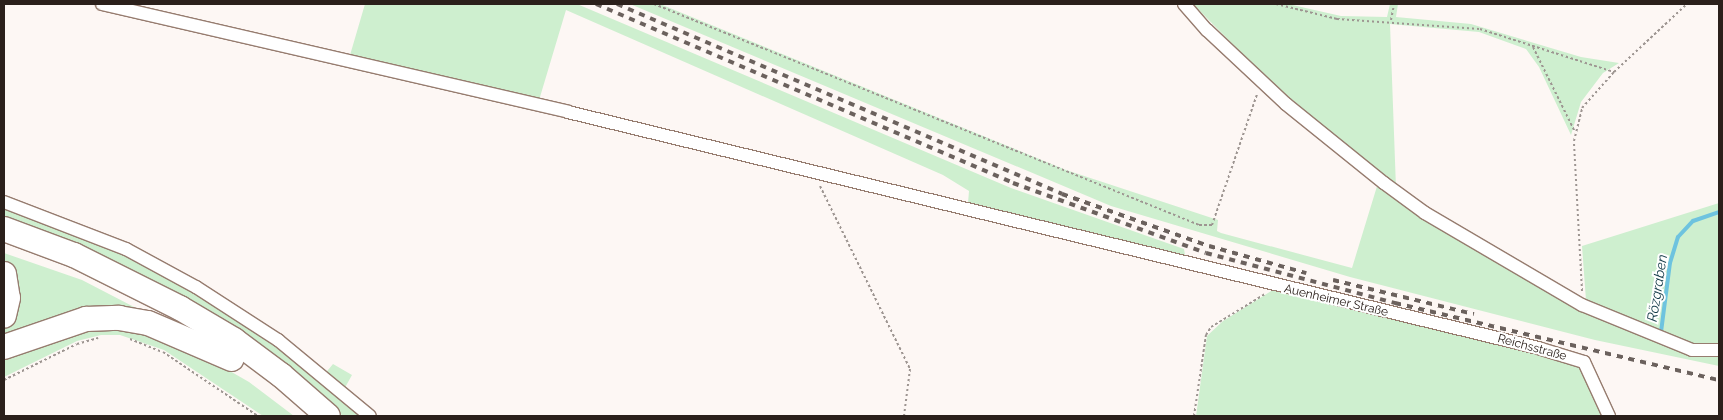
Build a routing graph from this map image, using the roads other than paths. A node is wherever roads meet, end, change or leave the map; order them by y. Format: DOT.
graph roads {
  1 [pos="102,4"];
  2 [pos="1184,4"];
  3 [pos="4,202"];
  4 [pos="4,229"];
  5 [pos="4,243"];
  6 [pos="4,274"];
  7 [pos="4,316"];
  8 [pos="1422,321"];
  9 [pos="4,348"];
  10 [pos="1719,350"];
  11 [pos="232,359"];
  12 [pos="305,416"];
  13 [pos="328,416"];
  14 [pos="370,416"];
  15 [pos="1609,416"];
  1 -- 8 [label="street, Auenheimer Straße"];
  2 -- 10 [label="street"];
  3 -- 14 [label="street"];
  4 -- 13 [label="highway"];
  5 -- 11 [label="highway"];
  6 -- 7 [label="highway"];
  8 -- 15 [label="street, Reichsstraße"];
  9 -- 11 [label="highway"];
  11 -- 12 [label="highway"];
}
